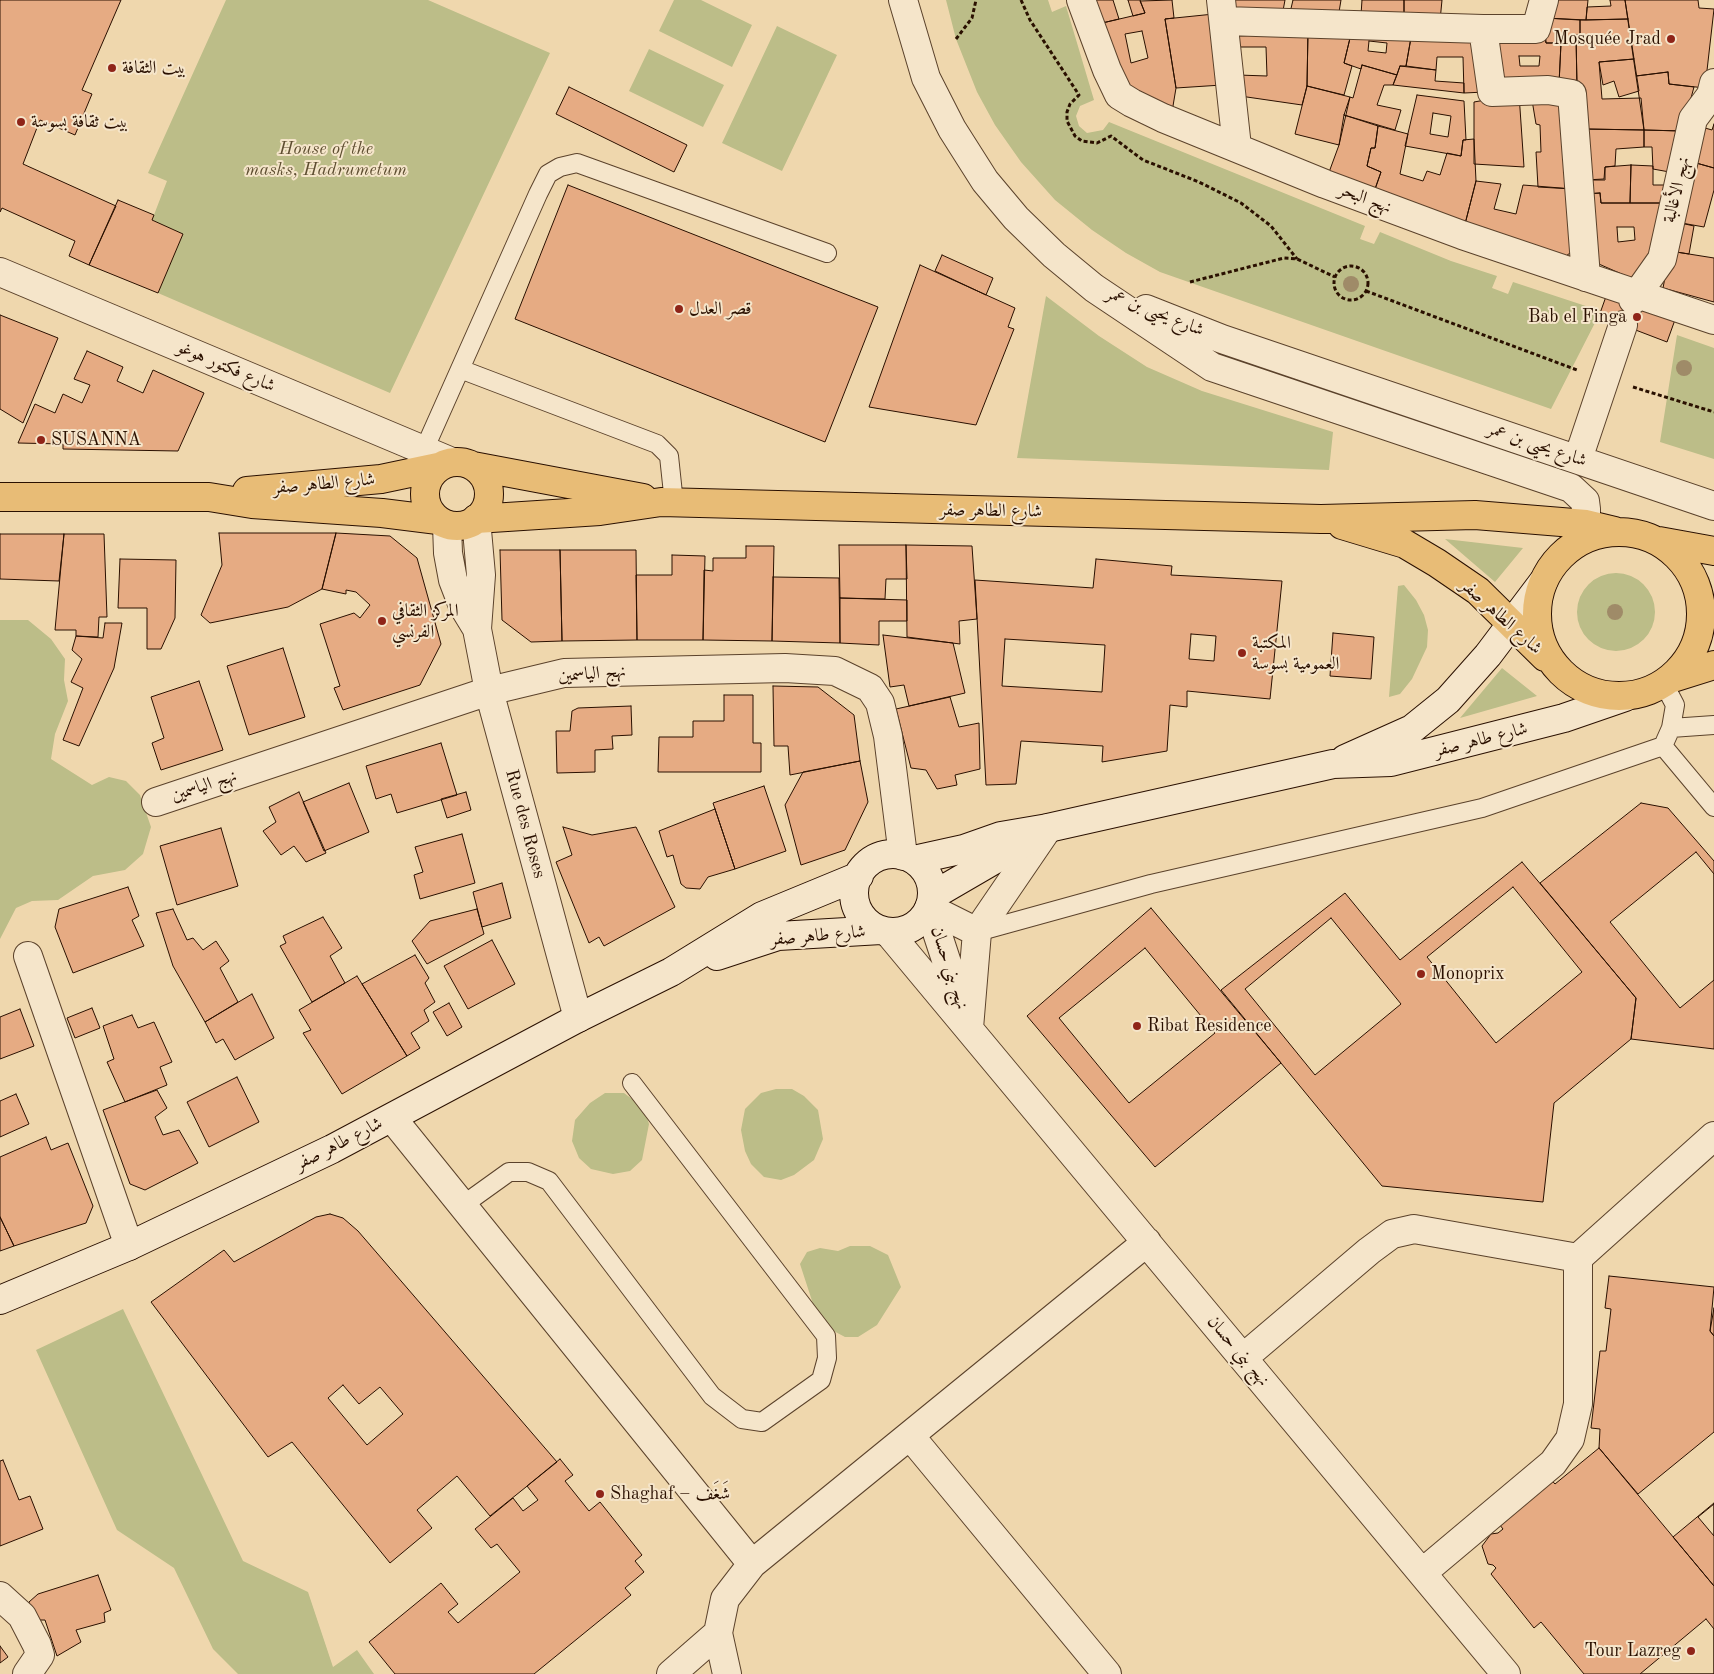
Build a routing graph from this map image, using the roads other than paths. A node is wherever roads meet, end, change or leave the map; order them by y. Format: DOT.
graph roads {
  1 [pos="903,0"];
  2 [pos="1082,0"];
  3 [pos="1544,0"];
  4 [pos="1223,11"];
  5 [pos="1483,29"];
  6 [pos="1714,83"];
  7 [pos="1237,147"];
  8 [pos="828,253"];
  9 [pos="0,272"];
  10 [pos="1586,277"];
  11 [pos="1094,288"];
  12 [pos="1635,297"];
  13 [pos="1714,320"];
  14 [pos="1623,325"];
  15 [pos="460,369"];
  16 [pos="1578,459"];
  17 [pos="447,461"];
  18 [pos="0,497"];
  19 [pos="209,498"];
  20 [pos="668,502"];
  21 [pos="1714,506"];
  22 [pos="476,519"];
  23 [pos="1321,519"];
  24 [pos="442,523"];
  25 [pos="1581,534"];
  26 [pos="1659,541"];
  27 [pos="1714,550"];
  28 [pos="1543,582"];
  29 [pos="1511,624"];
  30 [pos="477,629"];
  31 [pos="1714,665"];
  32 [pos="1566,678"];
  33 [pos="1668,681"];
  34 [pos="489,691"];
  35 [pos="1625,697"];
  36 [pos="1714,725"];
  37 [pos="1671,728"];
  38 [pos="1663,746"];
  39 [pos="1333,764"];
  40 [pos="156,802"];
  41 [pos="1714,807"];
  42 [pos="1048,828"];
  43 [pos="909,858"];
  44 [pos="859,876"];
  45 [pos="931,902"];
  46 [pos="885,931"];
  47 [pos="977,932"];
  48 [pos="28,956"];
  49 [pos="671,972"];
  50 [pos="578,1018"];
  51 [pos="969,1028"];
  52 [pos="632,1082"];
  53 [pos="392,1118"];
  54 [pos="1714,1136"];
  55 [pos="462,1205"];
  56 [pos="1147,1242"];
  57 [pos="129,1246"];
  58 [pos="1578,1258"];
  59 [pos="0,1300"];
  60 [pos="1243,1358"];
  61 [pos="911,1437"];
  62 [pos="752,1564"];
  63 [pos="1422,1573"];
  64 [pos="0,1596"];
  65 [pos="718,1634"];
  66 [pos="27,1674"];
  67 [pos="671,1674"];
  68 [pos="727,1674"];
  69 [pos="1107,1674"];
  70 [pos="1506,1674"];
  1 -- 11 [label="street"];
  2 -- 7 [label="street, نهج البحر"];
  3 -- 5 [label="street"];
  4 -- 5 [label="street"];
  4 -- 7 [label="street"];
  5 -- 10 [label="street"];
  6 -- 12 [label="street, نهج الأغالبة"];
  7 -- 10 [label="street, نهج البحر"];
  8 -- 15 [label="lane"];
  9 -- 17 [label="street, شارع فكتور هوغو"];
  10 -- 12 [label="street, نهج البحر"];
  11 -- 16 [label="street, شارع يحيى بن عمر"];
  11 -- 25 [label="street, شارع يحيى بن عمر"];
  12 -- 13 [label="street, نهج البحر"];
  14 -- 16 [label="street"];
  15 -- 17 [label="lane"];
  15 -- 20 [label="lane"];
  16 -- 21 [label="street, شارع يحيى بن عمر"];
  17 -- 19 [label="main road, شارع الطاهر صفر"];
  17 -- 20 [label="main road, شارع الطاهر صفر"];
  17 -- 22 [label="main road"];
  17 -- 24 [label="main road"];
  18 -- 19 [label="main road, شارع الطاهر صفر"];
  19 -- 24 [label="main road, شارع الطاهر صفر"];
  20 -- 22 [label="main road, شارع الطاهر صفر"];
  20 -- 23 [label="main road, شارع الطاهر صفر"];
  22 -- 24 [label="main road"];
  22 -- 30 [label="street"];
  23 -- 25 [label="main road, شارع الطاهر صفر"];
  23 -- 29 [label="main road, شارع الطاهر صفر"];
  24 -- 30 [label="street"];
  25 -- 26 [label="main road"];
  25 -- 28 [label="main road"];
  26 -- 27 [label="main road"];
  26 -- 33 [label="main road"];
  28 -- 29 [label="street, شارع طاهر صفر"];
  28 -- 32 [label="main road"];
  29 -- 32 [label="main road, شارع الطاهر صفر"];
  29 -- 39 [label="street, شارع طاهر صفر"];
  30 -- 34 [label="street, Rue des Roses"];
  31 -- 33 [label="main road"];
  32 -- 35 [label="main road"];
  33 -- 35 [label="main road"];
  33 -- 37 [label="lane"];
  34 -- 40 [label="street, نهج الياسمين"];
  34 -- 43 [label="street, نهج الياسمين"];
  34 -- 50 [label="street, Rue des Roses"];
  35 -- 39 [label="street, شارع طاهر صفر"];
  36 -- 37 [label="lane"];
  37 -- 38 [label="lane"];
  38 -- 41 [label="lane"];
  38 -- 47 [label="lane"];
  39 -- 42 [label="street, شارع طاهر صفر"];
  42 -- 43 [label="street, شارع طاهر صفر"];
  42 -- 45 [label="street, شارع طاهر صفر"];
  42 -- 47 [label="street"];
  43 -- 44 [label="street, شارع طاهر صفر"];
  43 -- 45 [label="street"];
  44 -- 46 [label="street, شارع طاهر صفر"];
  44 -- 49 [label="street, شارع طاهر صفر"];
  45 -- 46 [label="street, شارع طاهر صفر"];
  45 -- 47 [label="street"];
  45 -- 51 [label="street, نهج بني حسان"];
  46 -- 49 [label="street, شارع طاهر صفر"];
  46 -- 51 [label="street, نهج بني حسان"];
  47 -- 51 [label="street"];
  48 -- 57 [label="street"];
  49 -- 50 [label="street, شارع طاهر صفر"];
  50 -- 53 [label="street, شارع طاهر صفر"];
  51 -- 56 [label="street, نهج بني حسان"];
  52 -- 55 [label="lane"];
  53 -- 55 [label="street"];
  53 -- 57 [label="street, شارع طاهر صفر"];
  54 -- 58 [label="street"];
  55 -- 62 [label="street"];
  56 -- 60 [label="street, نهج بني حسان"];
  56 -- 61 [label="street"];
  57 -- 59 [label="street, شارع طاهر صفر"];
  58 -- 60 [label="street"];
  58 -- 63 [label="street"];
  60 -- 63 [label="street, نهج بني حسان"];
  61 -- 62 [label="street"];
  61 -- 69 [label="street"];
  62 -- 65 [label="street"];
  63 -- 70 [label="street, نهج بني حسان"];
  64 -- 66 [label="street"];
  65 -- 67 [label="street"];
  65 -- 68 [label="street"];
}
